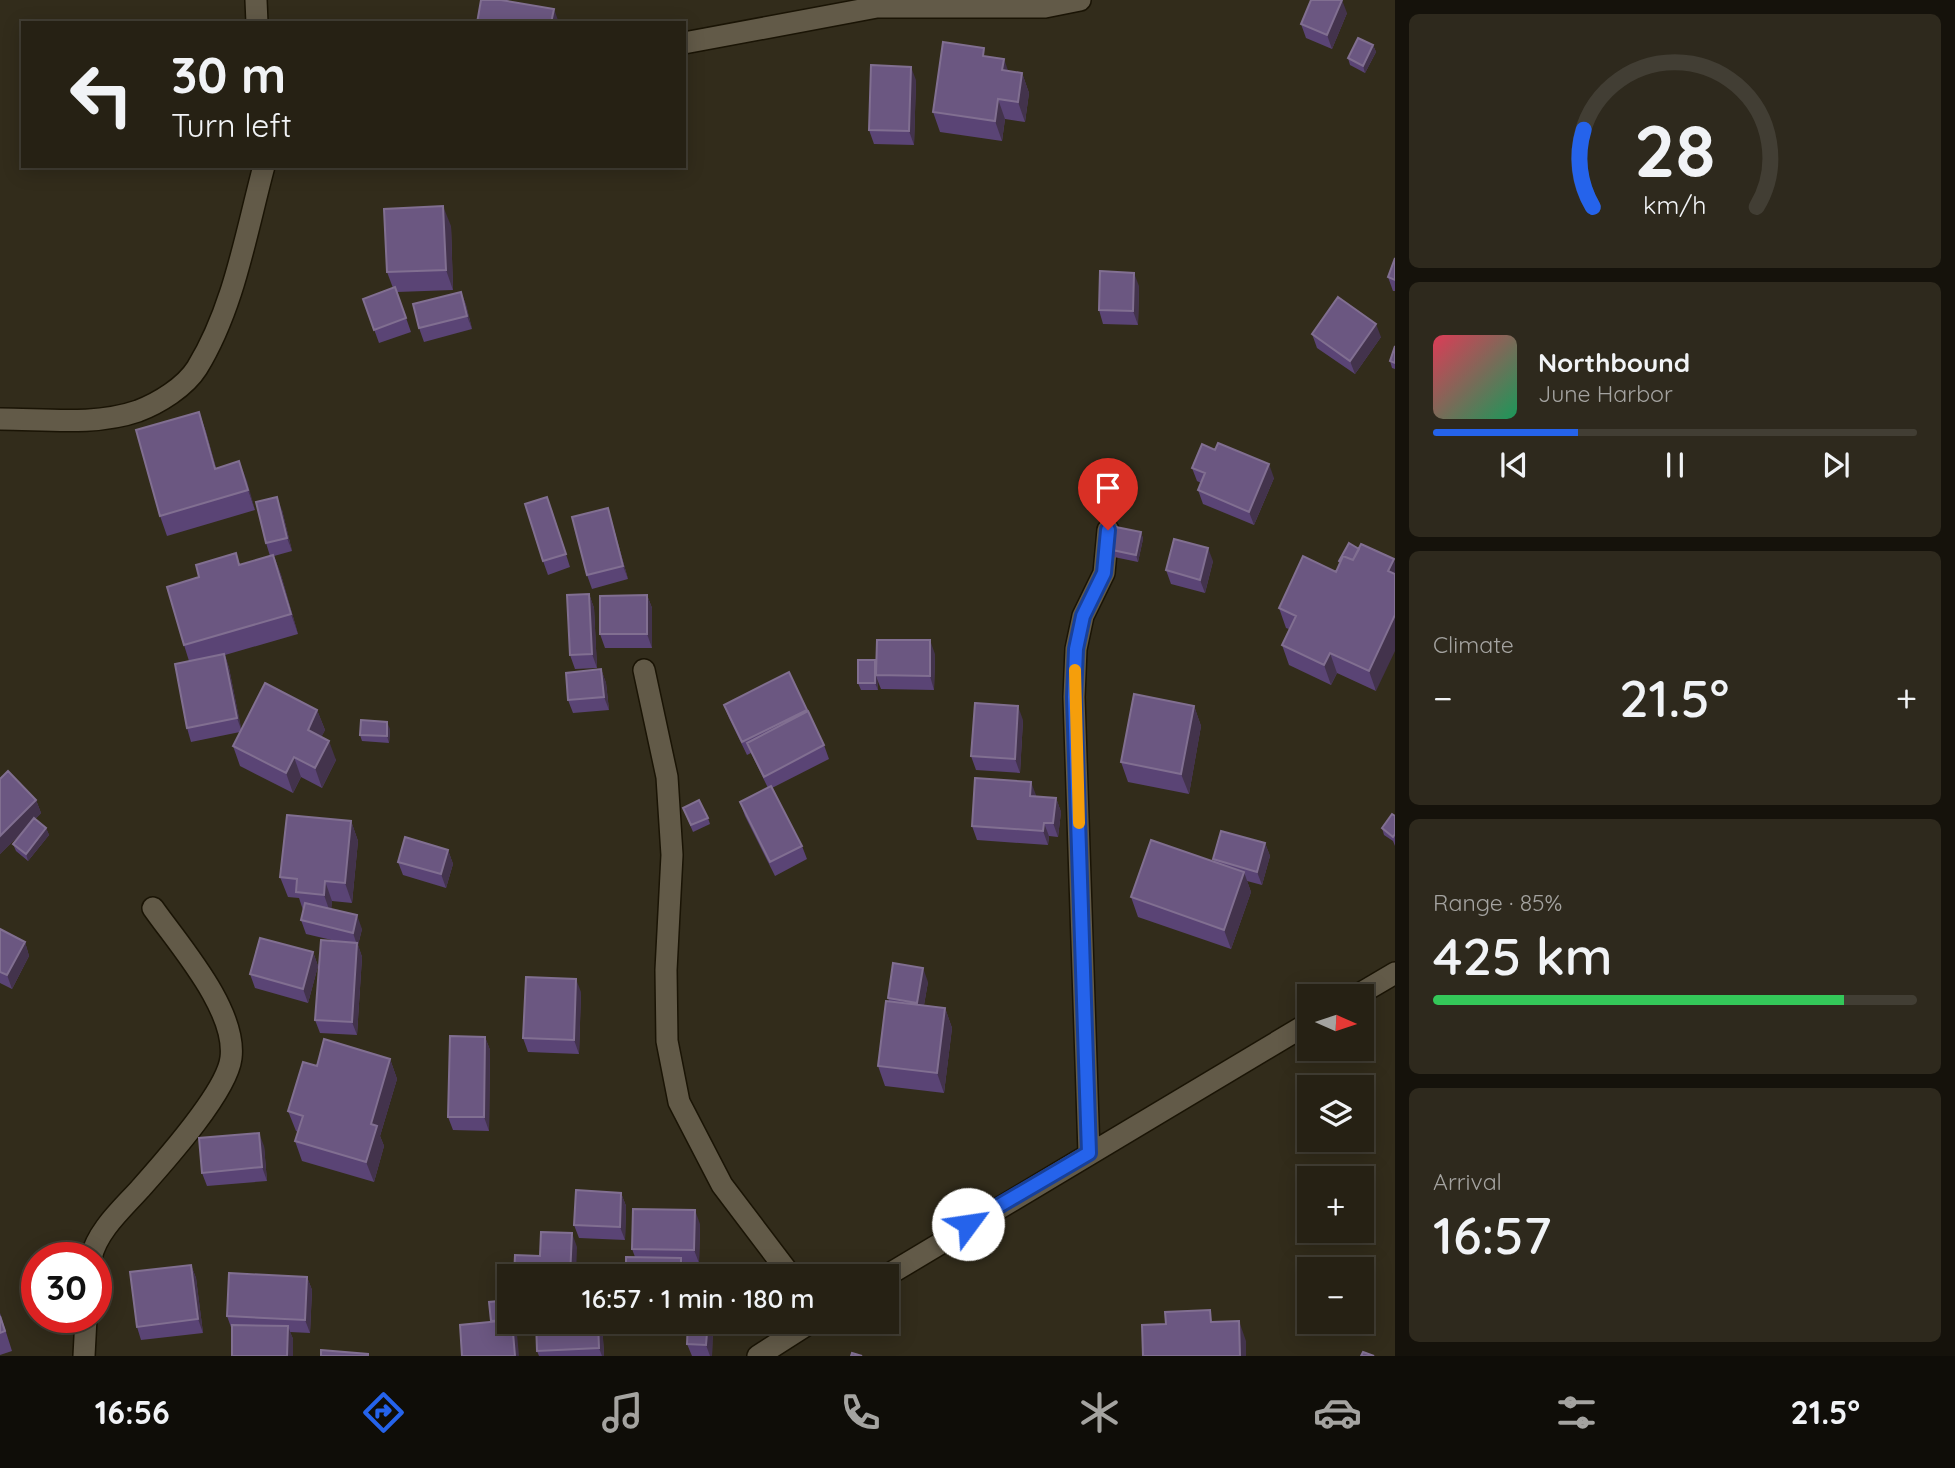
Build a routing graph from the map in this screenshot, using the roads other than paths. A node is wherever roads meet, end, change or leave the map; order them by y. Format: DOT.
graph roads {
  1 [pos="256,0"];
  2 [pos="1080,0"];
  3 [pos="257,21"];
  4 [pos="686,43"];
  5 [pos="263,168"];
  6 [pos="0,419"];
  7 [pos="1108,530"];
  8 [pos="644,670"];
  9 [pos="153,908"];
  10 [pos="1395,973"];
  11 [pos="1374,985"];
  12 [pos="1297,1030"];
  13 [pos="1089,1153"];
  14 [pos="98,1242"];
  15 [pos="782,1264"];
  16 [pos="899,1268"];
  17 [pos="85,1333"];
  18 [pos="793,1334"];
  19 [pos="84,1356"];
  20 [pos="758,1356"];
  1 -- 3 [label="street"];
  2 -- 4 [label="street"];
  5 -- 6 [label="street"];
  7 -- 13 [label="street"];
  8 -- 15 [label="street"];
  9 -- 14 [label="street"];
  10 -- 11 [label="street"];
  12 -- 13 [label="street"];
  13 -- 16 [label="street"];
  17 -- 19 [label="street"];
  18 -- 20 [label="street"];
}
